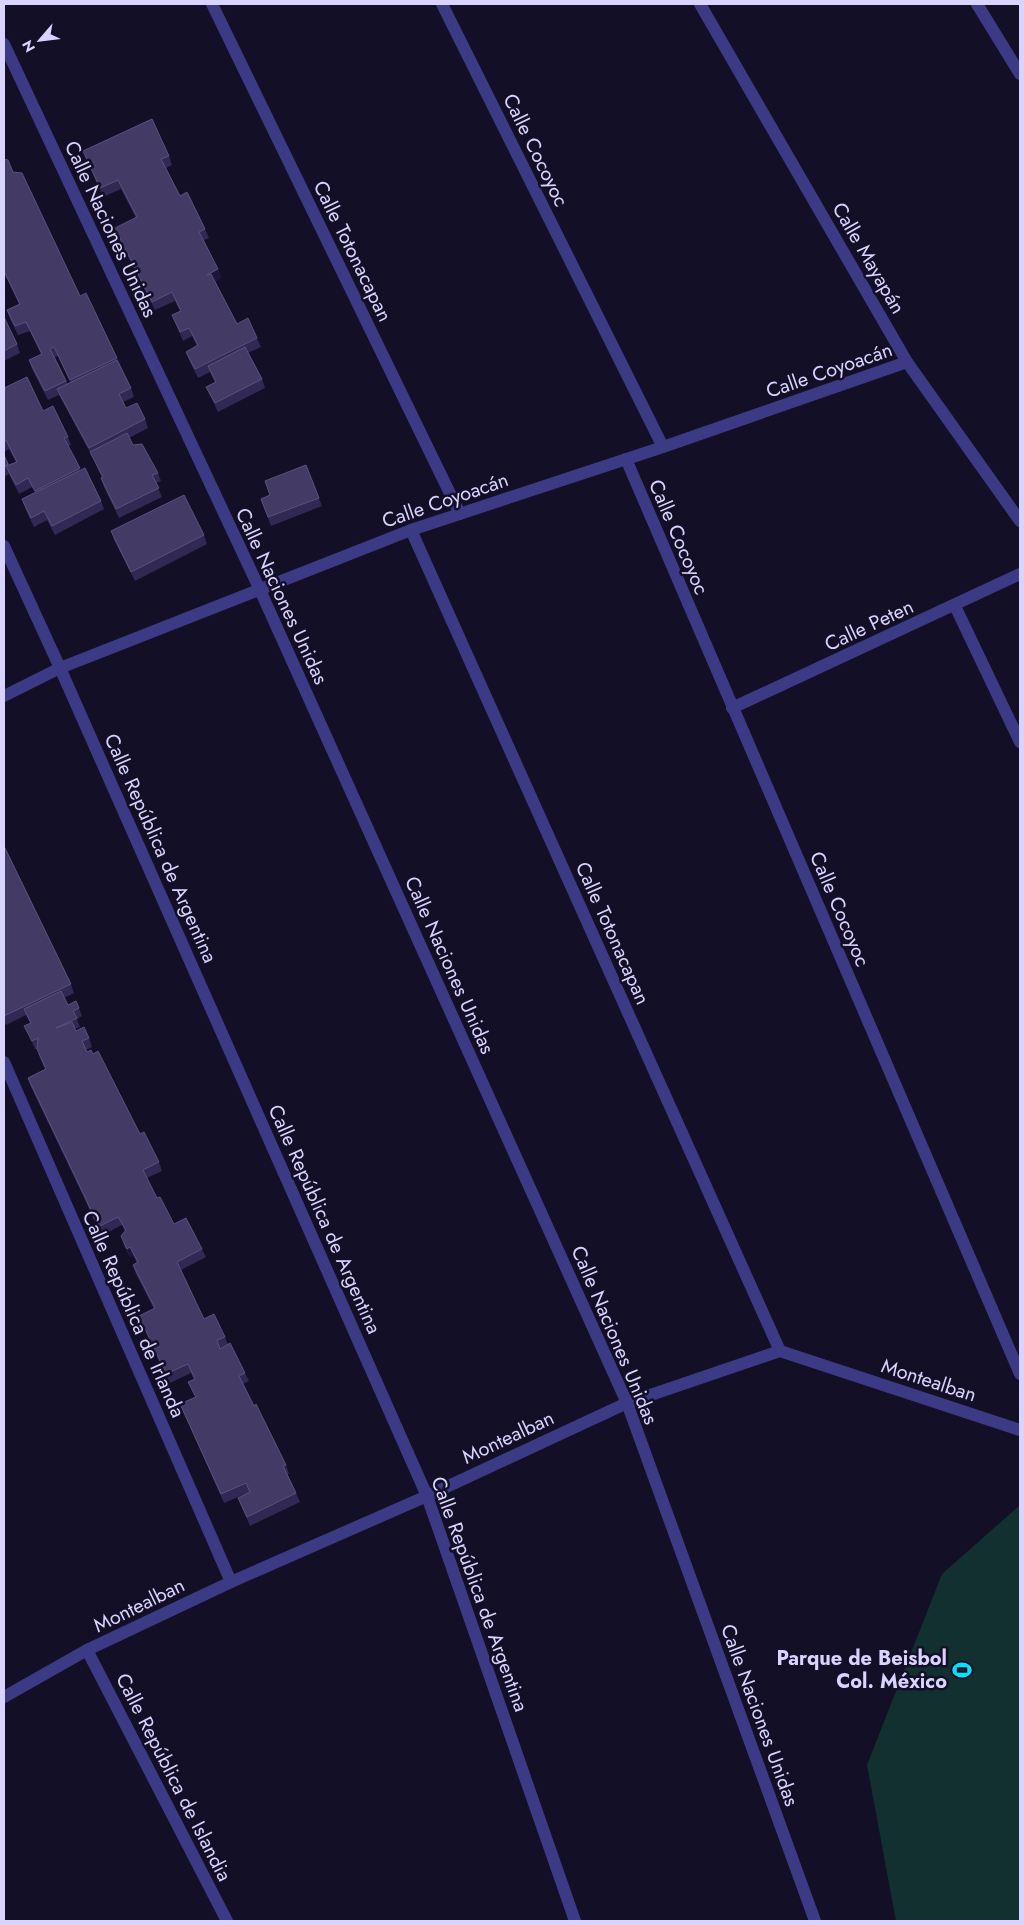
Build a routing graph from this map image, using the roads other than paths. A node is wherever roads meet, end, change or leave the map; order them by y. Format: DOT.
graph roads {
  1 [pos="212,4"];
  2 [pos="442,4"];
  3 [pos="700,4"];
  4 [pos="977,4"];
  5 [pos="4,44"];
  6 [pos="1020,74"];
  7 [pos="908,362"];
  8 [pos="663,447"];
  9 [pos="626,459"];
  10 [pos="460,514"];
  11 [pos="1020,522"];
  12 [pos="412,530"];
  13 [pos="4,546"];
  14 [pos="1020,574"];
  15 [pos="260,590"];
  16 [pos="955,606"];
  17 [pos="60,668"];
  18 [pos="4,696"];
  19 [pos="732,708"];
  20 [pos="1020,742"];
  21 [pos="4,1062"];
  22 [pos="10,1092"];
  23 [pos="780,1351"];
  24 [pos="1020,1374"];
  25 [pos="627,1403"];
  26 [pos="1020,1430"];
  27 [pos="427,1496"];
  28 [pos="231,1582"];
  29 [pos="87,1650"];
  30 [pos="4,1697"];
  31 [pos="227,1921"];
  32 [pos="575,1921"];
  33 [pos="815,1921"];
  1 -- 10 [label="street, Calle Totonacapan"];
  2 -- 8 [label="street, Calle Cocoyoc"];
  3 -- 7 [label="street, Calle Mayapán"];
  4 -- 6 [label="street"];
  5 -- 15 [label="street, Calle Naciones Unidas"];
  7 -- 8 [label="street, Calle Coyoacán"];
  7 -- 11 [label="street, Calle Mayapán"];
  8 -- 9 [label="street, Calle Coyoacán"];
  9 -- 10 [label="street, Calle Coyoacán"];
  9 -- 19 [label="street, Calle Cocoyoc"];
  10 -- 12 [label="street, Calle Coyoacán"];
  12 -- 15 [label="street, Calle Coyoacán"];
  12 -- 23 [label="street, Calle Totonacapan"];
  13 -- 17 [label="street, Calle República de Argentina"];
  14 -- 16 [label="street, Calle Peten"];
  15 -- 17 [label="street, Calle Coyoacán"];
  15 -- 25 [label="street, Calle Naciones Unidas"];
  16 -- 19 [label="street, Calle Peten"];
  16 -- 20 [label="street"];
  17 -- 18 [label="street, Calle Coyoacán"];
  17 -- 27 [label="street, Calle República de Argentina"];
  19 -- 24 [label="street, Calle Cocoyoc"];
  21 -- 22 [label="street, Calle República de Irlanda"];
  22 -- 28 [label="street, Calle República de Irlanda"];
  23 -- 25 [label="street, Montealban"];
  23 -- 26 [label="street, Montealban"];
  25 -- 27 [label="street, Montealban"];
  25 -- 33 [label="street, Calle Naciones Unidas"];
  27 -- 28 [label="street, Montealban"];
  27 -- 32 [label="street, Calle República de Argentina"];
  28 -- 29 [label="street, Montealban"];
  29 -- 30 [label="street, Montealban"];
  29 -- 31 [label="street, Calle República de Islandia"];
}
